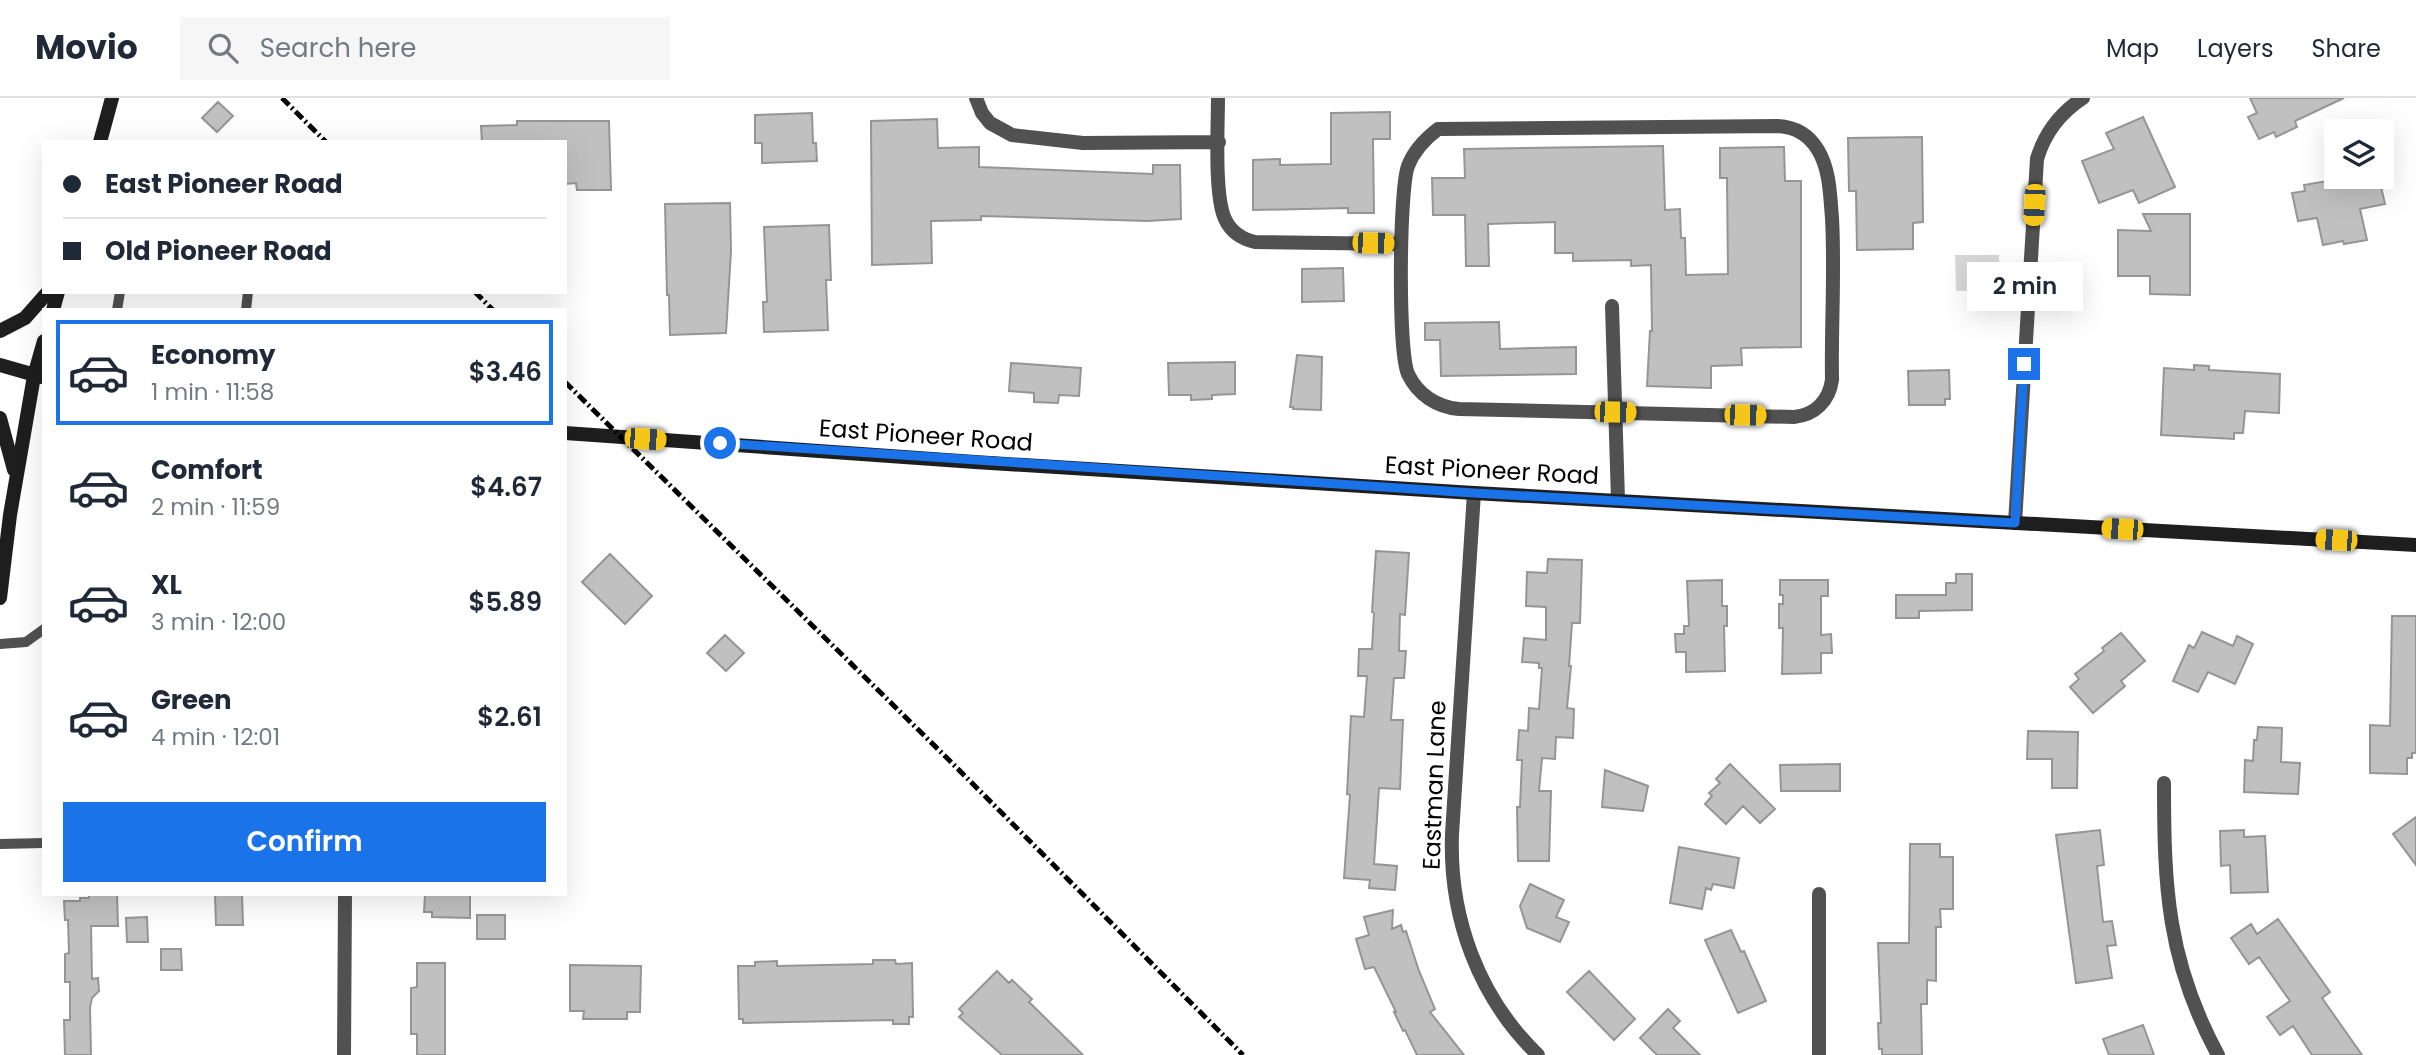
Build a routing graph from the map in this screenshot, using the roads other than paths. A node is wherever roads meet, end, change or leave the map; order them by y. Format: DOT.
graph roads {
  1 [pos="112,98"];
  2 [pos="976,98"];
  3 [pos="1218,98"];
  4 [pos="2083,98"];
  5 [pos="101,140"];
  6 [pos="1219,142"];
  7 [pos="1401,244"];
  8 [pos="46,294"];
  9 [pos="1612,306"];
  10 [pos="0,331"];
  11 [pos="42,355"];
  12 [pos="0,365"];
  13 [pos="39,376"];
  14 [pos="1615,412"];
  15 [pos="0,418"];
  16 [pos="567,433"];
  17 [pos="16,478"];
  18 [pos="1474,493"];
  19 [pos="1618,500"];
  20 [pos="2015,523"];
  21 [pos="2416,545"];
  22 [pos="0,598"];
  23 [pos="42,630"];
  24 [pos="0,644"];
  25 [pos="2164,783"];
  26 [pos="42,843"];
  27 [pos="0,844"];
  28 [pos="1819,894"];
  29 [pos="345,896"];
  30 [pos="344,1055"];
  31 [pos="1538,1055"];
  32 [pos="1819,1055"];
  33 [pos="2218,1055"];
  1 -- 5 [label="main road"];
  2 -- 6 [label="street"];
  3 -- 6 [label="street"];
  4 -- 20 [label="street"];
  6 -- 7 [label="street"];
  7 -- 14 [label="street"];
  7 -- 14 [label="street"];
  8 -- 10 [label="main road"];
  9 -- 14 [label="street"];
  11 -- 13 [label="main road"];
  12 -- 13 [label="main road"];
  13 -- 17 [label="main road"];
  14 -- 19 [label="street"];
  15 -- 17 [label="main road"];
  16 -- 18 [label="main road, East Pioneer Road"];
  17 -- 22 [label="main road"];
  18 -- 19 [label="main road, East Pioneer Road"];
  18 -- 31 [label="street, Eastman Lane"];
  19 -- 20 [label="main road, East Pioneer Road"];
  20 -- 21 [label="main road, East Pioneer Road"];
  23 -- 24 [label="lane"];
  25 -- 33 [label="street"];
  26 -- 27 [label="lane"];
  28 -- 32 [label="street"];
  29 -- 30 [label="street"];
}
